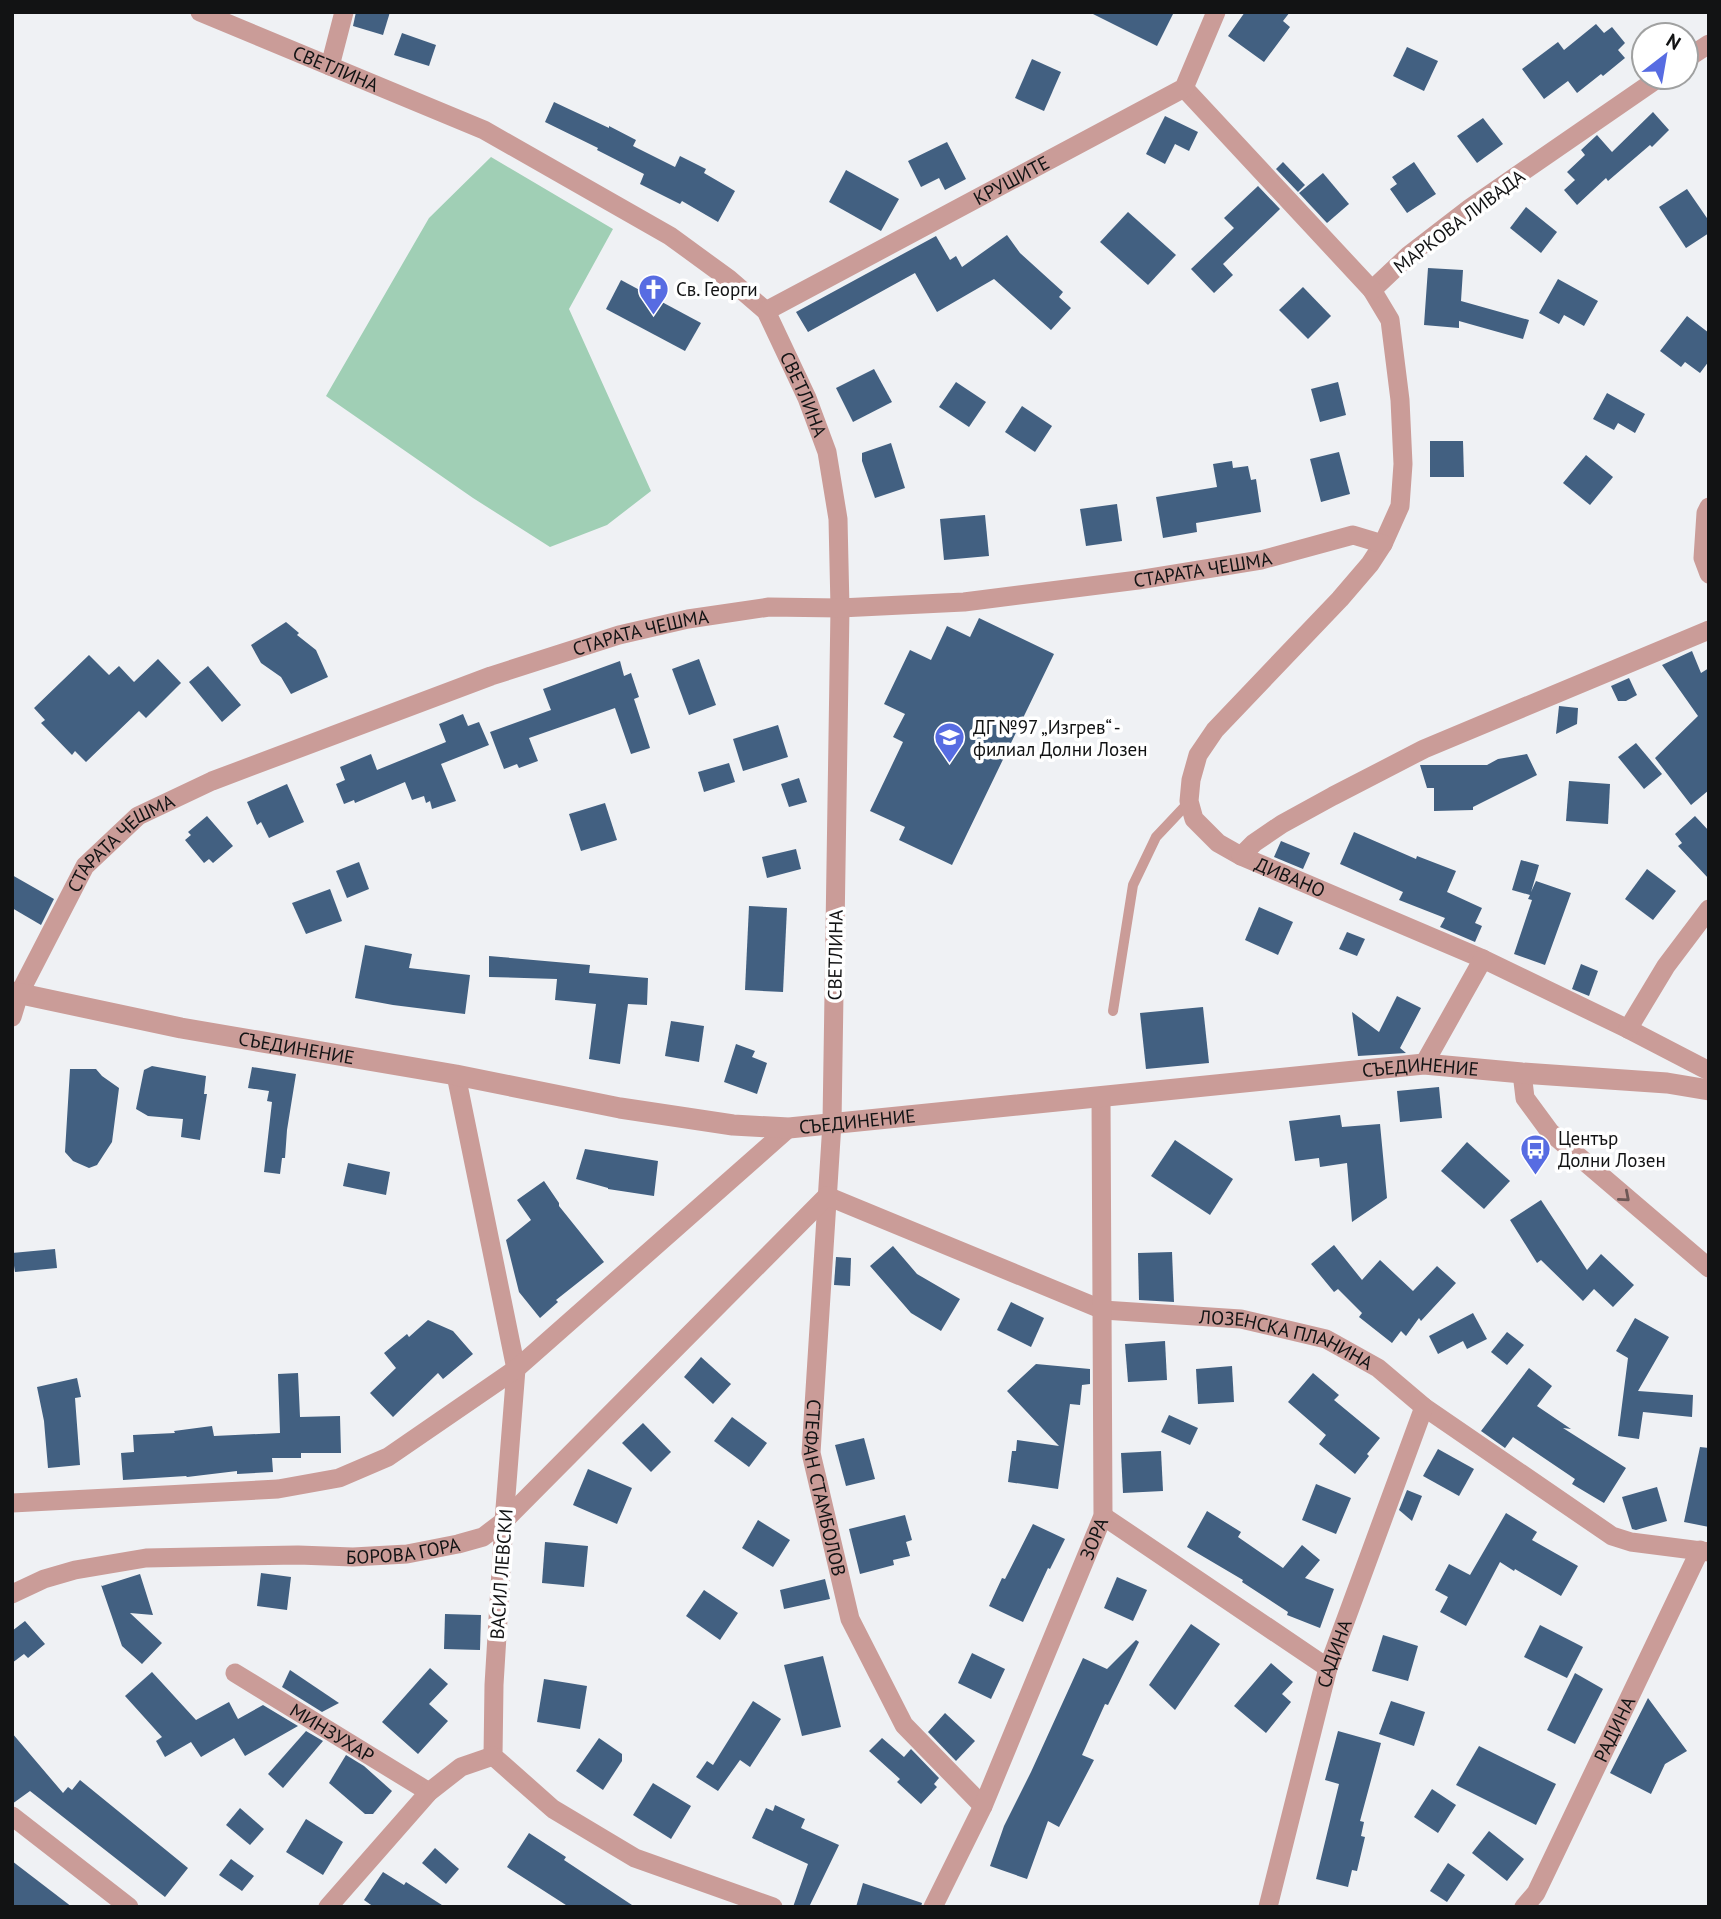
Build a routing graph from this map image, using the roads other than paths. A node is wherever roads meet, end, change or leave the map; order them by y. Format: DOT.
graph roads {
  1 [pos="200,12"];
  2 [pos="344,12"];
  3 [pos="1216,12"];
  4 [pos="330,66"];
  5 [pos="1184,88"];
  6 [pos="1640,91"];
  7 [pos="1372,290"];
  8 [pos="766,311"];
  9 [pos="1709,507"];
  10 [pos="1383,544"];
  11 [pos="1709,574"];
  12 [pos="840,608"];
  13 [pos="1709,630"];
  14 [pos="1189,802"];
  15 [pos="1241,856"];
  16 [pos="1709,909"];
  17 [pos="1483,960"];
  18 [pos="16,993"];
  19 [pos="1113,1011"];
  20 [pos="12,1017"];
  21 [pos="1628,1029"];
  22 [pos="1424,1064"];
  23 [pos="1709,1071"];
  24 [pos="1522,1073"];
  25 [pos="456,1075"];
  26 [pos="1709,1090"];
  27 [pos="1101,1097"];
  28 [pos="832,1123"];
  29 [pos="789,1128"];
  30 [pos="827,1196"];
  31 [pos="1709,1268"];
  32 [pos="1102,1310"];
  33 [pos="516,1369"];
  34 [pos="1424,1407"];
  35 [pos="12,1503"];
  36 [pos="1104,1516"];
  37 [pos="504,1521"];
  38 [pos="1704,1551"];
  39 [pos="12,1594"];
  40 [pos="1328,1668"];
  41 [pos="235,1673"];
  42 [pos="493,1756"];
  43 [pos="429,1792"];
  44 [pos="983,1806"];
  45 [pos="12,1816"];
  46 [pos="129,1907"];
  47 [pos="328,1907"];
  48 [pos="773,1907"];
  49 [pos="933,1907"];
  50 [pos="1268,1907"];
  51 [pos="1524,1907"];
  1 -- 4 [label="street, СВЕТЛИНА"];
  2 -- 4 [label="street"];
  3 -- 5 [label="street"];
  4 -- 8 [label="street, СВЕТЛИНА"];
  5 -- 7 [label="street"];
  5 -- 8 [label="street, КРУШИТЕ"];
  6 -- 7 [label="street, МАРКОВА ЛИВАДА"];
  7 -- 10 [label="street"];
  8 -- 12 [label="street, СВЕТЛИНА"];
  9 -- 11 [label="street"];
  10 -- 12 [label="street, СТАРАТА ЧЕШМА"];
  10 -- 14 [label="street"];
  12 -- 18 [label="street, СТАРАТА ЧЕШМА"];
  12 -- 28 [label="street, СВЕТЛИНА"];
  13 -- 15 [label="street"];
  14 -- 15 [label="street, ДИВАНО"];
  14 -- 19 [label="lane"];
  15 -- 17 [label="street, ДИВАНО"];
  16 -- 21 [label="street"];
  17 -- 21 [label="street, ДИВАНО"];
  17 -- 22 [label="street"];
  18 -- 20 [label="street, СТАРАТА ЧЕШМА"];
  18 -- 25 [label="street, СЪЕДИНЕНИЕ"];
  21 -- 23 [label="street, ДИВАНО"];
  22 -- 24 [label="street, СЪЕДИНЕНИЕ"];
  22 -- 27 [label="street, СЪЕДИНЕНИЕ"];
  24 -- 26 [label="street, СЪЕДИНЕНИЕ"];
  24 -- 31 [label="street, one-way"];
  25 -- 29 [label="street, СЪЕДИНЕНИЕ"];
  25 -- 33 [label="street, ВАСИЛ ЛЕВСКИ"];
  27 -- 28 [label="street, СЪЕДИНЕНИЕ"];
  27 -- 32 [label="street, ЗОРА"];
  28 -- 29 [label="street, СЪЕДИНЕНИЕ"];
  28 -- 30 [label="street, СТЕФАН СТАМБОЛОВ"];
  29 -- 33 [label="street"];
  30 -- 32 [label="street, ЛОЗЕНСКА ПЛАНИНА"];
  30 -- 37 [label="street, БОРОВА ГОРА"];
  30 -- 44 [label="street, СТЕФАН СТАМБОЛОВ"];
  32 -- 34 [label="street, ЛОЗЕНСКА ПЛАНИНА"];
  32 -- 36 [label="street, ЗОРА"];
  33 -- 35 [label="street"];
  33 -- 37 [label="street, ВАСИЛ ЛЕВСКИ"];
  34 -- 38 [label="street, ЛОЗЕНСКА ПЛАНИНА"];
  34 -- 40 [label="street, САДИНА"];
  36 -- 40 [label="street"];
  36 -- 44 [label="street, ЗОРА"];
  37 -- 39 [label="street, БОРОВА ГОРА"];
  37 -- 42 [label="street, ВАСИЛ ЛЕВСКИ"];
  38 -- 51 [label="street, РАДИНА"];
  40 -- 50 [label="street, САДИНА"];
  41 -- 43 [label="street, МИНЗУХАР"];
  42 -- 43 [label="street"];
  42 -- 48 [label="street"];
  43 -- 47 [label="street"];
  44 -- 49 [label="street, ЗОРА"];
  45 -- 46 [label="street"];
}
